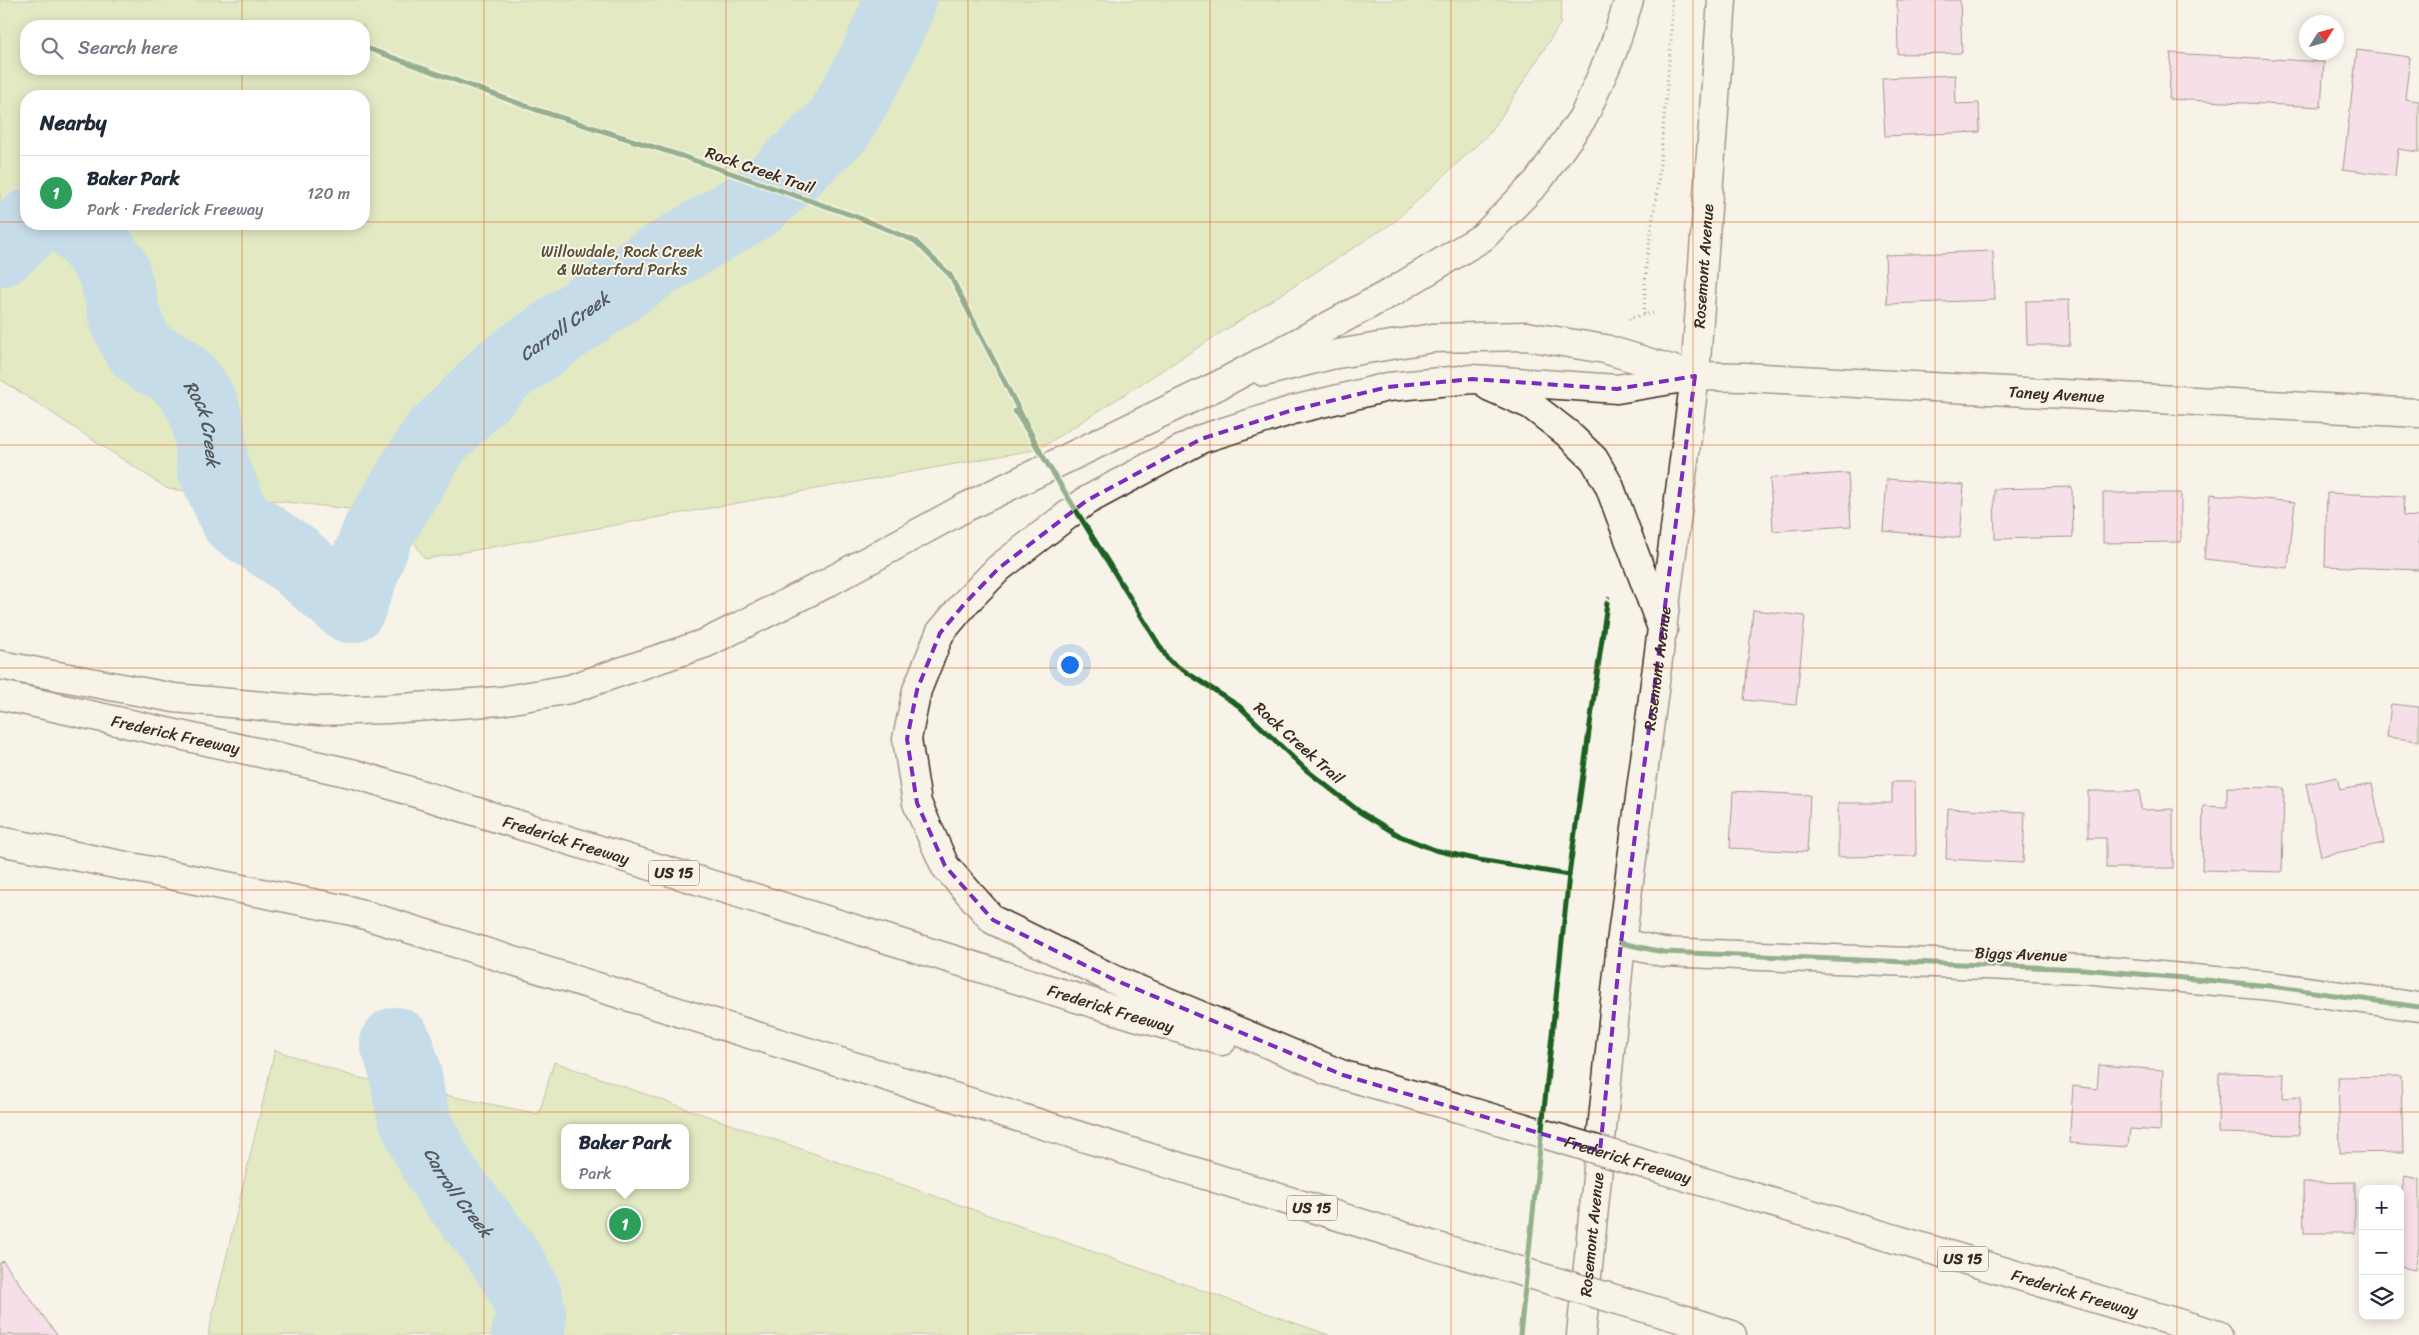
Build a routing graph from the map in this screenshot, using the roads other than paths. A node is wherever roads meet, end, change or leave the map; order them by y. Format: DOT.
graph roads {
  1 [pos="1630,0"];
  2 [pos="1722,0"];
  3 [pos="1696,376"];
  4 [pos="1472,379"];
  5 [pos="1221,384"];
  6 [pos="2419,412"];
  7 [pos="1663,631"];
  8 [pos="0,665"];
  9 [pos="0,695"];
  10 [pos="0,841"];
  11 [pos="1620,943"];
  12 [pos="2419,1007"];
  13 [pos="1343,1075"];
  14 [pos="1581,1335"];
  15 [pos="1732,1335"];
  16 [pos="2218,1335"];
  1 -- 5 [label="main road"];
  2 -- 3 [label="main road, Rosemont Avenue"];
  3 -- 4 [label="main road"];
  3 -- 5 [label="main road"];
  3 -- 6 [label="main road, Taney Avenue"];
  3 -- 7 [label="main road, Rosemont Avenue"];
  4 -- 7 [label="main road"];
  4 -- 13 [label="main road"];
  5 -- 8 [label="main road"];
  7 -- 11 [label="main road, Rosemont Avenue"];
  9 -- 13 [label="main road, Frederick Freeway / US 15"];
  10 -- 15 [label="main road, US 15, bridge"];
  11 -- 12 [label="main road, Biggs Avenue"];
  11 -- 14 [label="main road, Rosemont Avenue"];
  13 -- 16 [label="main road, Frederick Freeway / US 15, bridge"];
}
